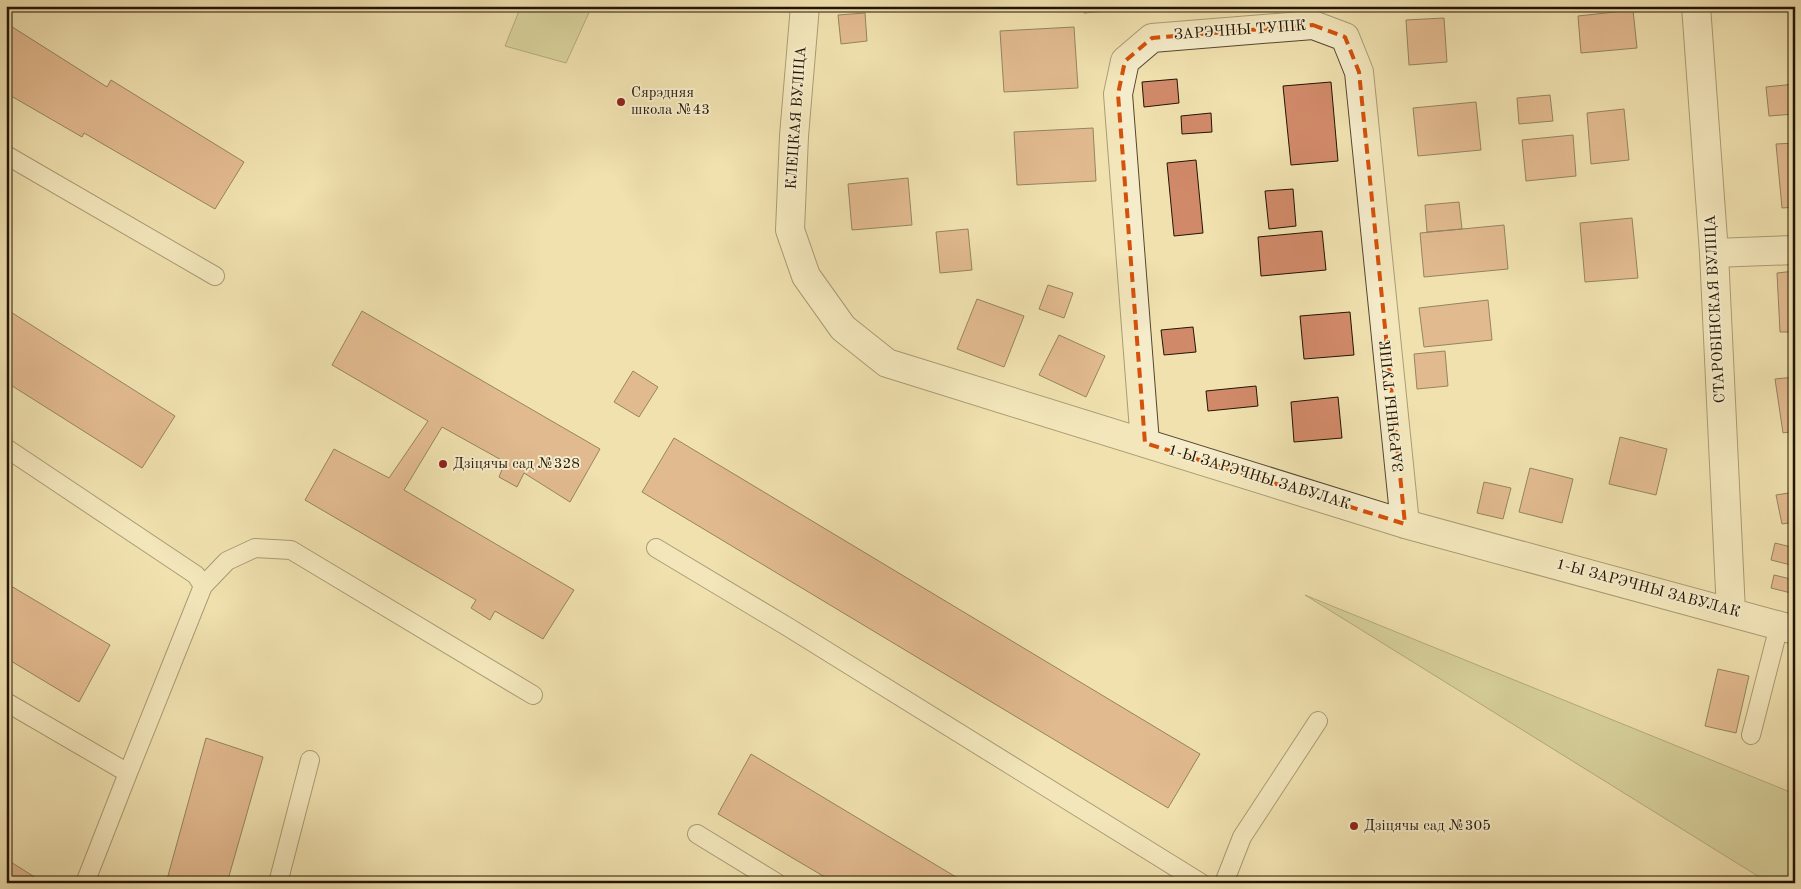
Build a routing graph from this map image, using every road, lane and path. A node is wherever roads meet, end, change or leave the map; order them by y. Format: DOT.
graph roads {
  1 [pos="805,6"];
  2 [pos="1696,6"];
  3 [pos="6,155"];
  4 [pos="790,230"];
  5 [pos="1795,250"];
  6 [pos="1714,253"];
  7 [pos="214,276"];
  8 [pos="1145,443"];
  9 [pos="6,448"];
  10 [pos="1404,524"];
  11 [pos="656,548"];
  12 [pos="203,586"];
  13 [pos="1731,612"];
  14 [pos="1787,628"];
  15 [pos="533,695"];
  16 [pos="6,702"];
  17 [pos="1318,721"];
  18 [pos="1751,734"];
  19 [pos="310,760"];
  20 [pos="128,772"];
  21 [pos="697,834"];
  22 [pos="85,883"];
  23 [pos="278,883"];
  24 [pos="777,883"];
  25 [pos="1201,883"];
  26 [pos="1224,883"];
  1 -- 4 [label="street, КЛЕЦКАЯ ВУЛІЦА"];
  2 -- 6 [label="street, СТАРОБІНСКАЯ ВУЛІЦА"];
  3 -- 7 [label="lane"];
  4 -- 8 [label="street, 1-Ы ЗАРЭЧНЫ ЗАВУЛАК"];
  5 -- 6 [label="street"];
  6 -- 13 [label="street, СТАРОБІНСКАЯ ВУЛІЦА"];
  8 -- 10 [label="street, 1-Ы ЗАРЭЧНЫ ЗАВУЛАК"];
  8 -- 10 [label="street, ЗАРЭЧНЫ ТУПІК"];
  9 -- 12 [label="lane"];
  10 -- 13 [label="street, 1-Ы ЗАРЭЧНЫ ЗАВУЛАК"];
  11 -- 25 [label="lane"];
  12 -- 15 [label="lane"];
  12 -- 20 [label="lane"];
  13 -- 14 [label="street, 1-Ы ЗАРЭЧНЫ ЗАВУЛАК"];
  14 -- 18 [label="lane"];
  16 -- 20 [label="lane"];
  17 -- 26 [label="lane"];
  19 -- 23 [label="lane"];
  20 -- 22 [label="lane"];
  21 -- 24 [label="lane"];
}
